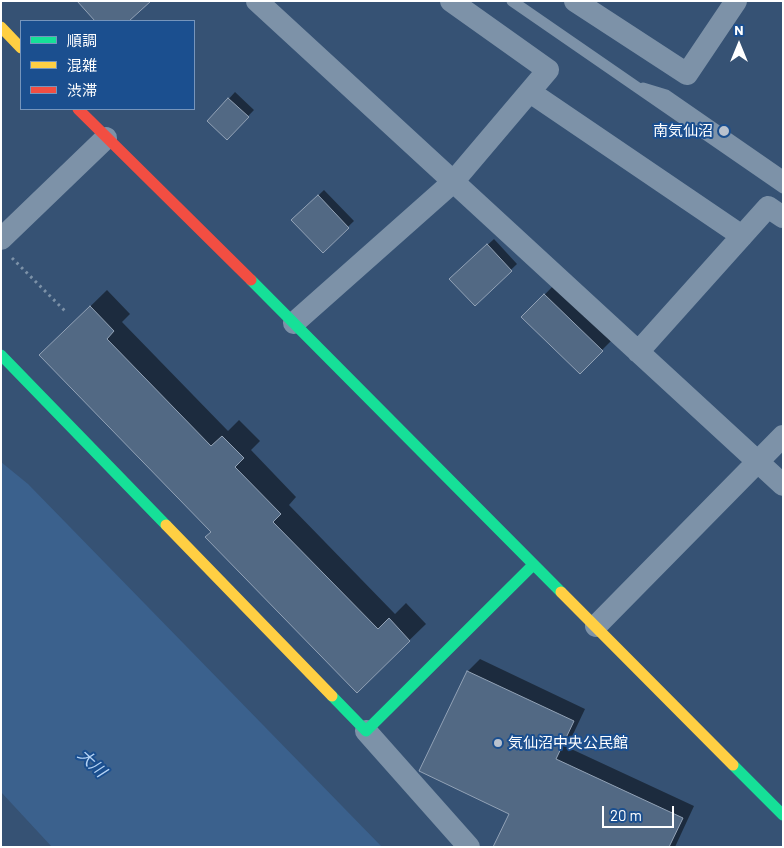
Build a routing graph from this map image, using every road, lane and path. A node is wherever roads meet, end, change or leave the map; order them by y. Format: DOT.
graph roads {
  1 [pos="257,1"];
  2 [pos="451,1"];
  3 [pos="512,1"];
  4 [pos="575,1"];
  5 [pos="736,1"];
  6 [pos="1,27"];
  7 [pos="20,47"];
  8 [pos="632,85"];
  9 [pos="530,92"];
  10 [pos="79,110"];
  11 [pos="106,138"];
  12 [pos="783,176"];
  13 [pos="453,182"];
  14 [pos="783,188"];
  15 [pos="783,217"];
  16 [pos="742,236"];
  17 [pos="6,248"];
  18 [pos="66,312"];
  19 [pos="294,323"];
  20 [pos="638,352"];
  21 [pos="1,355"];
  22 [pos="783,436"];
  23 [pos="758,462"];
  24 [pos="783,485"];
  25 [pos="533,565"];
  26 [pos="596,626"];
  27 [pos="366,731"];
  28 [pos="783,815"];
  29 [pos="469,847"];
  1 -- 13 [label="street"];
  2 -- 9 [label="street"];
  3 -- 8 [label="lane"];
  4 -- 5 [label="street"];
  6 -- 7 [label="street"];
  8 -- 12 [label="lane"];
  8 -- 14 [label="lane"];
  9 -- 13 [label="street"];
  9 -- 16 [label="street"];
  10 -- 11 [label="street"];
  11 -- 17 [label="street"];
  11 -- 19 [label="street"];
  13 -- 19 [label="street"];
  13 -- 20 [label="street"];
  15 -- 16 [label="street"];
  16 -- 20 [label="street"];
  17 -- 18 [label="path"];
  19 -- 25 [label="street"];
  20 -- 23 [label="street"];
  21 -- 27 [label="street"];
  22 -- 23 [label="street"];
  23 -- 24 [label="street"];
  23 -- 26 [label="street"];
  25 -- 26 [label="street"];
  25 -- 27 [label="street"];
  26 -- 28 [label="street"];
  27 -- 29 [label="street"];
}
